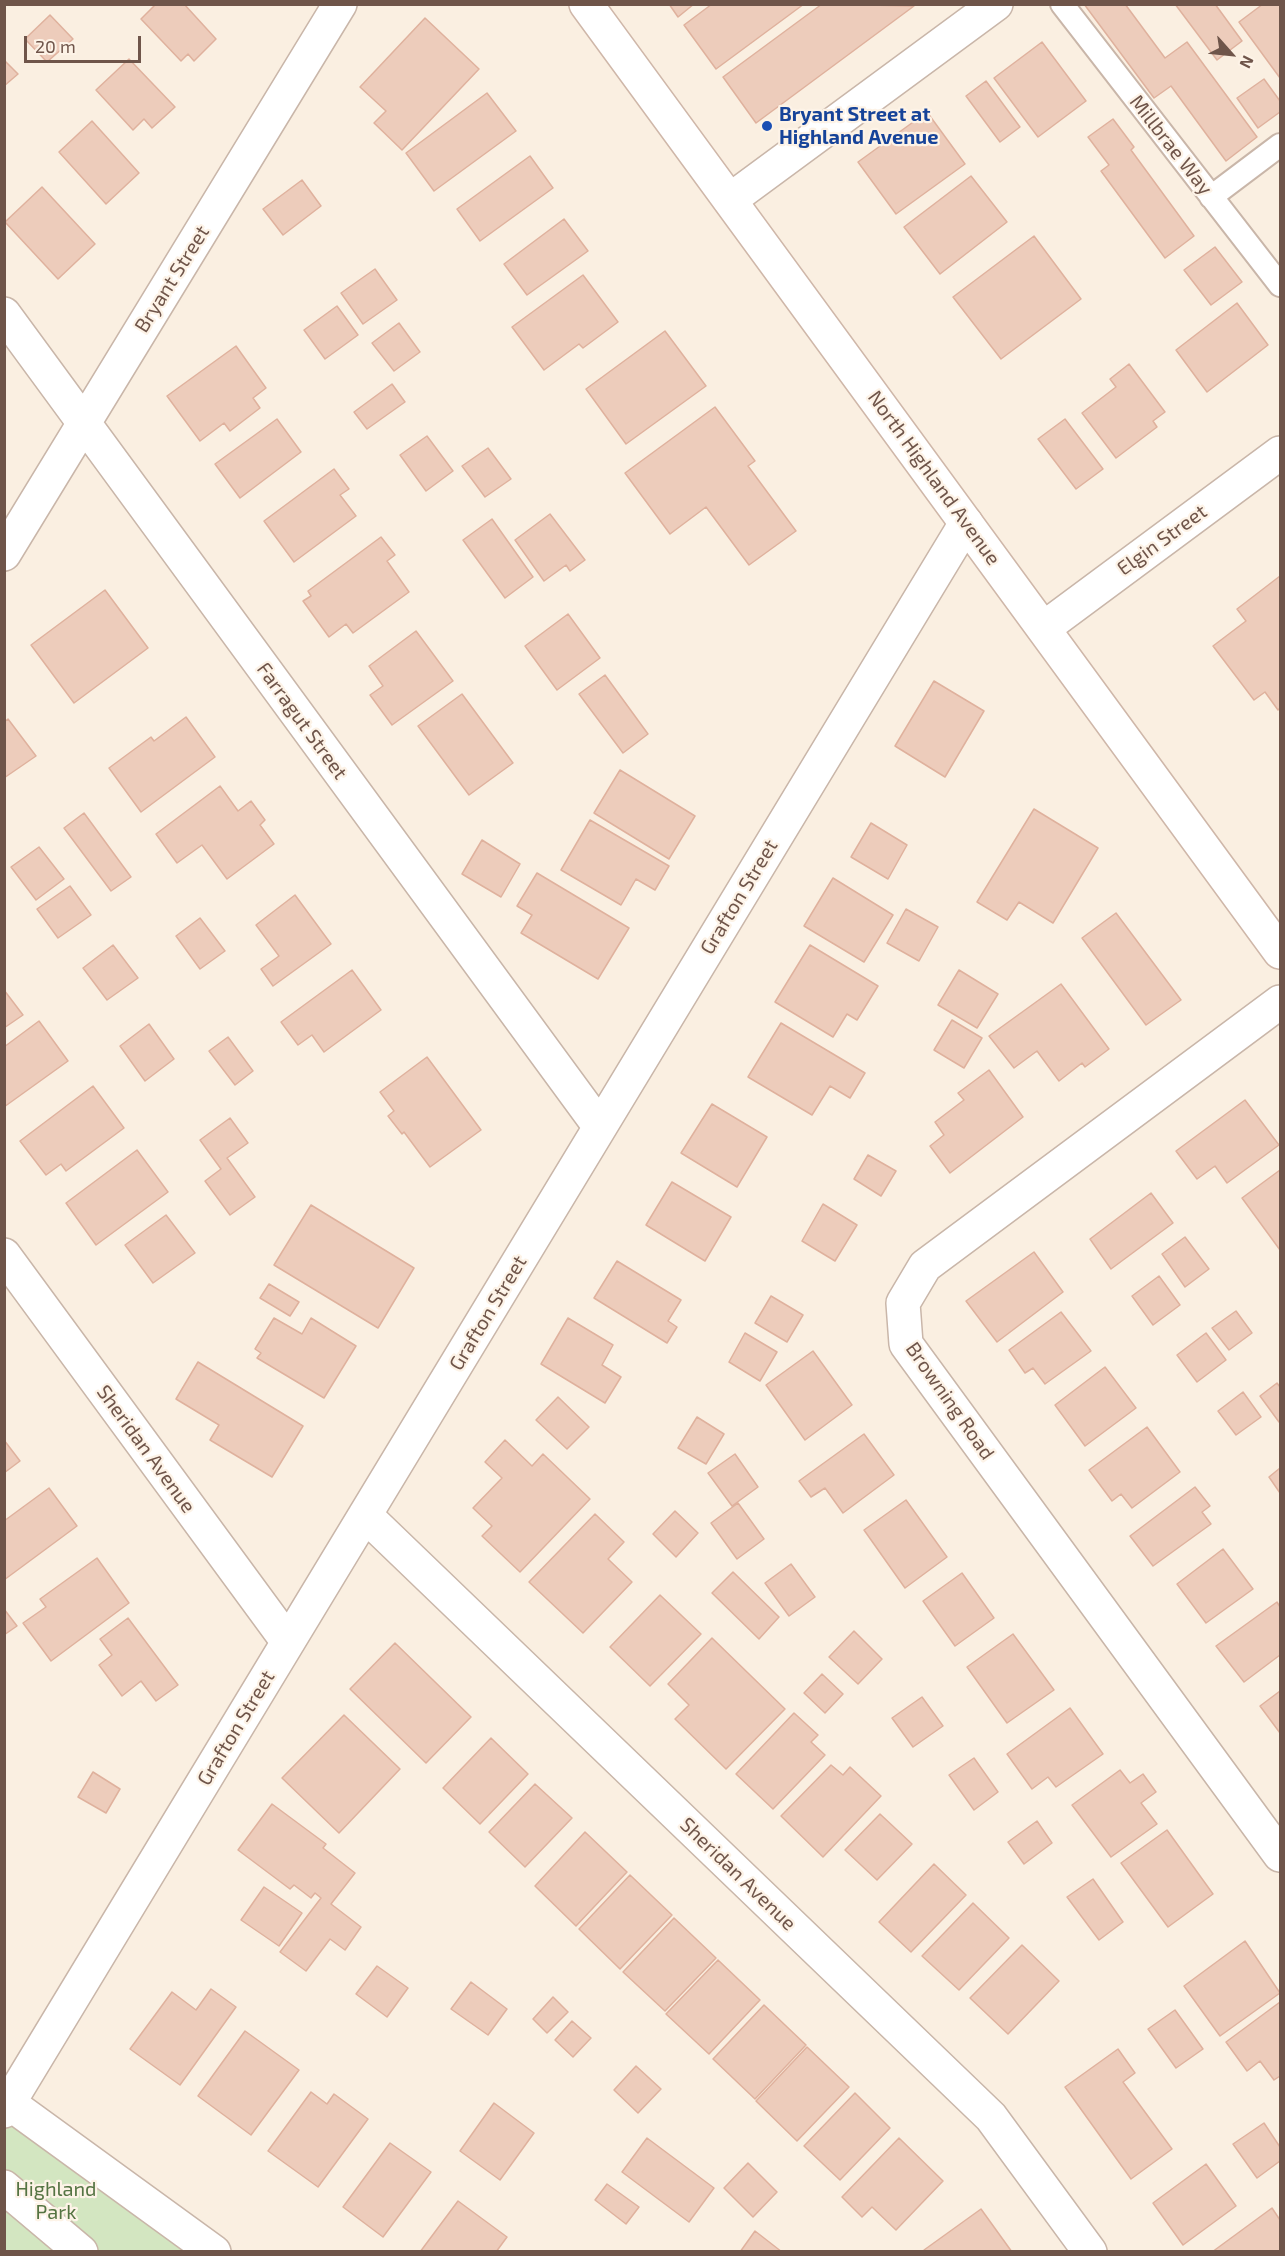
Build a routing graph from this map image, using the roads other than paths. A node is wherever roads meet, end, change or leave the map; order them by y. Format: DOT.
graph roads {
  1 [pos="340,4"];
  2 [pos="586,4"];
  3 [pos="996,4"];
  4 [pos="1062,4"];
  5 [pos="1281,145"];
  6 [pos="1211,197"];
  7 [pos="730,200"];
  8 [pos="1281,285"];
  9 [pos="4,314"];
  10 [pos="84,422"];
  11 [pos="1281,453"];
  12 [pos="966,523"];
  13 [pos="4,554"];
  14 [pos="1044,628"];
  15 [pos="1281,952"];
  16 [pos="1281,1002"];
  17 [pos="600,1127"];
  18 [pos="4,1255"];
  19 [pos="365,1515"];
  20 [pos="288,1642"];
  21 [pos="1281,1855"];
  22 [pos="6,2105"];
  23 [pos="4,2187"];
  24 [pos="81,2252"];
  25 [pos="214,2252"];
  26 [pos="1090,2252"];
  1 -- 10 [label="street, Bryant Street"];
  2 -- 7 [label="street, North Highland Avenue"];
  3 -- 7 [label="street"];
  4 -- 6 [label="lane, Millbrae Way"];
  5 -- 6 [label="lane"];
  6 -- 8 [label="lane, Millbrae Way"];
  7 -- 12 [label="street, North Highland Avenue"];
  9 -- 10 [label="street, Farragut Street"];
  10 -- 13 [label="street, Bryant Street"];
  10 -- 17 [label="street, Farragut Street"];
  11 -- 14 [label="street, Elgin Street"];
  12 -- 14 [label="street, North Highland Avenue"];
  12 -- 17 [label="street, Grafton Street"];
  14 -- 15 [label="street, North Highland Avenue"];
  16 -- 21 [label="street, Browning Road"];
  17 -- 19 [label="street, Grafton Street"];
  18 -- 20 [label="street, Sheridan Avenue"];
  19 -- 20 [label="street, Grafton Street"];
  19 -- 26 [label="street, Sheridan Avenue"];
  20 -- 22 [label="street, Grafton Street"];
  22 -- 25 [label="street"];
  23 -- 24 [label="street"];
}
